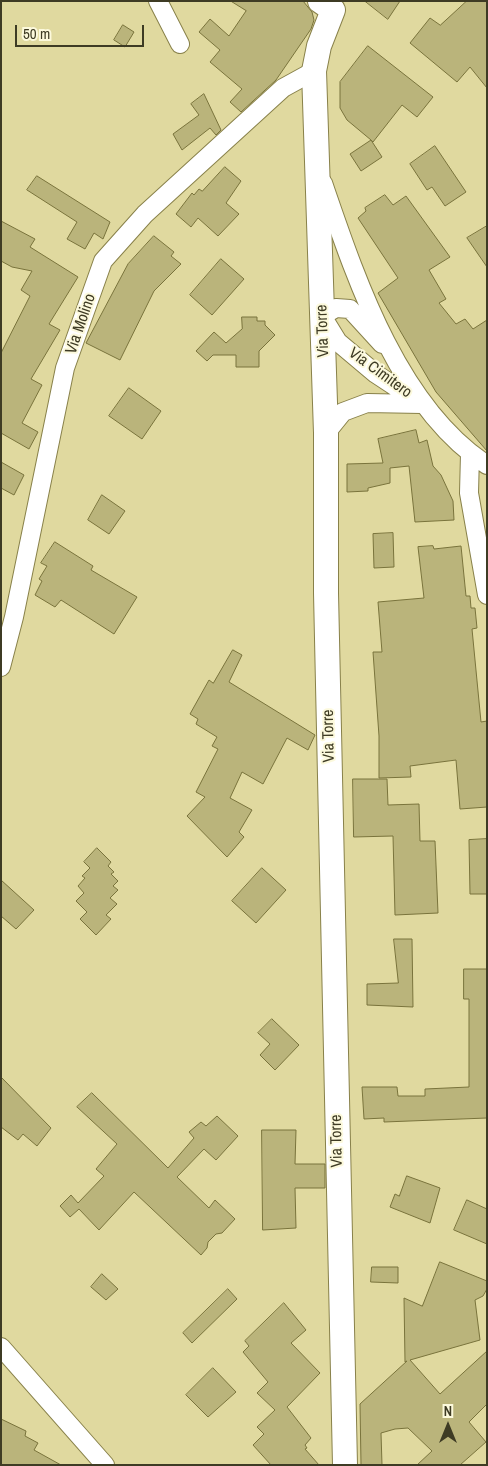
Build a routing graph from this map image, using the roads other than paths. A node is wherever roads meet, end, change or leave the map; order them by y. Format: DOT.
graph roads {
  1 [pos="158,1"];
  2 [pos="330,4"];
  3 [pos="180,44"];
  4 [pos="314,71"];
  5 [pos="318,170"];
  6 [pos="322,316"];
  7 [pos="391,353"];
  8 [pos="422,404"];
  9 [pos="326,434"];
  10 [pos="470,454"];
  11 [pos="487,465"];
  12 [pos="487,595"];
  13 [pos="8,612"];
  14 [pos="1,668"];
  15 [pos="1,1348"];
  16 [pos="105,1465"];
  17 [pos="345,1465"];
  1 -- 3 [label="street"];
  2 -- 4 [label="main road, Via Torre"];
  4 -- 5 [label="main road, Via Torre"];
  4 -- 13 [label="street, Via Molino"];
  5 -- 6 [label="main road, Via Torre"];
  5 -- 7 [label="street, Via Cimitero"];
  6 -- 7 [label="street, Via Cimitero"];
  6 -- 8 [label="street, Via Cimitero"];
  6 -- 9 [label="main road, Via Torre"];
  7 -- 8 [label="street, Via Cimitero"];
  8 -- 9 [label="street, Via Cimitero"];
  8 -- 10 [label="street, Via Cimitero"];
  9 -- 17 [label="main road, Via Torre"];
  10 -- 11 [label="street, Via Cimitero"];
  10 -- 12 [label="street"];
  13 -- 14 [label="street, Via Molino"];
  15 -- 16 [label="street"];
}
